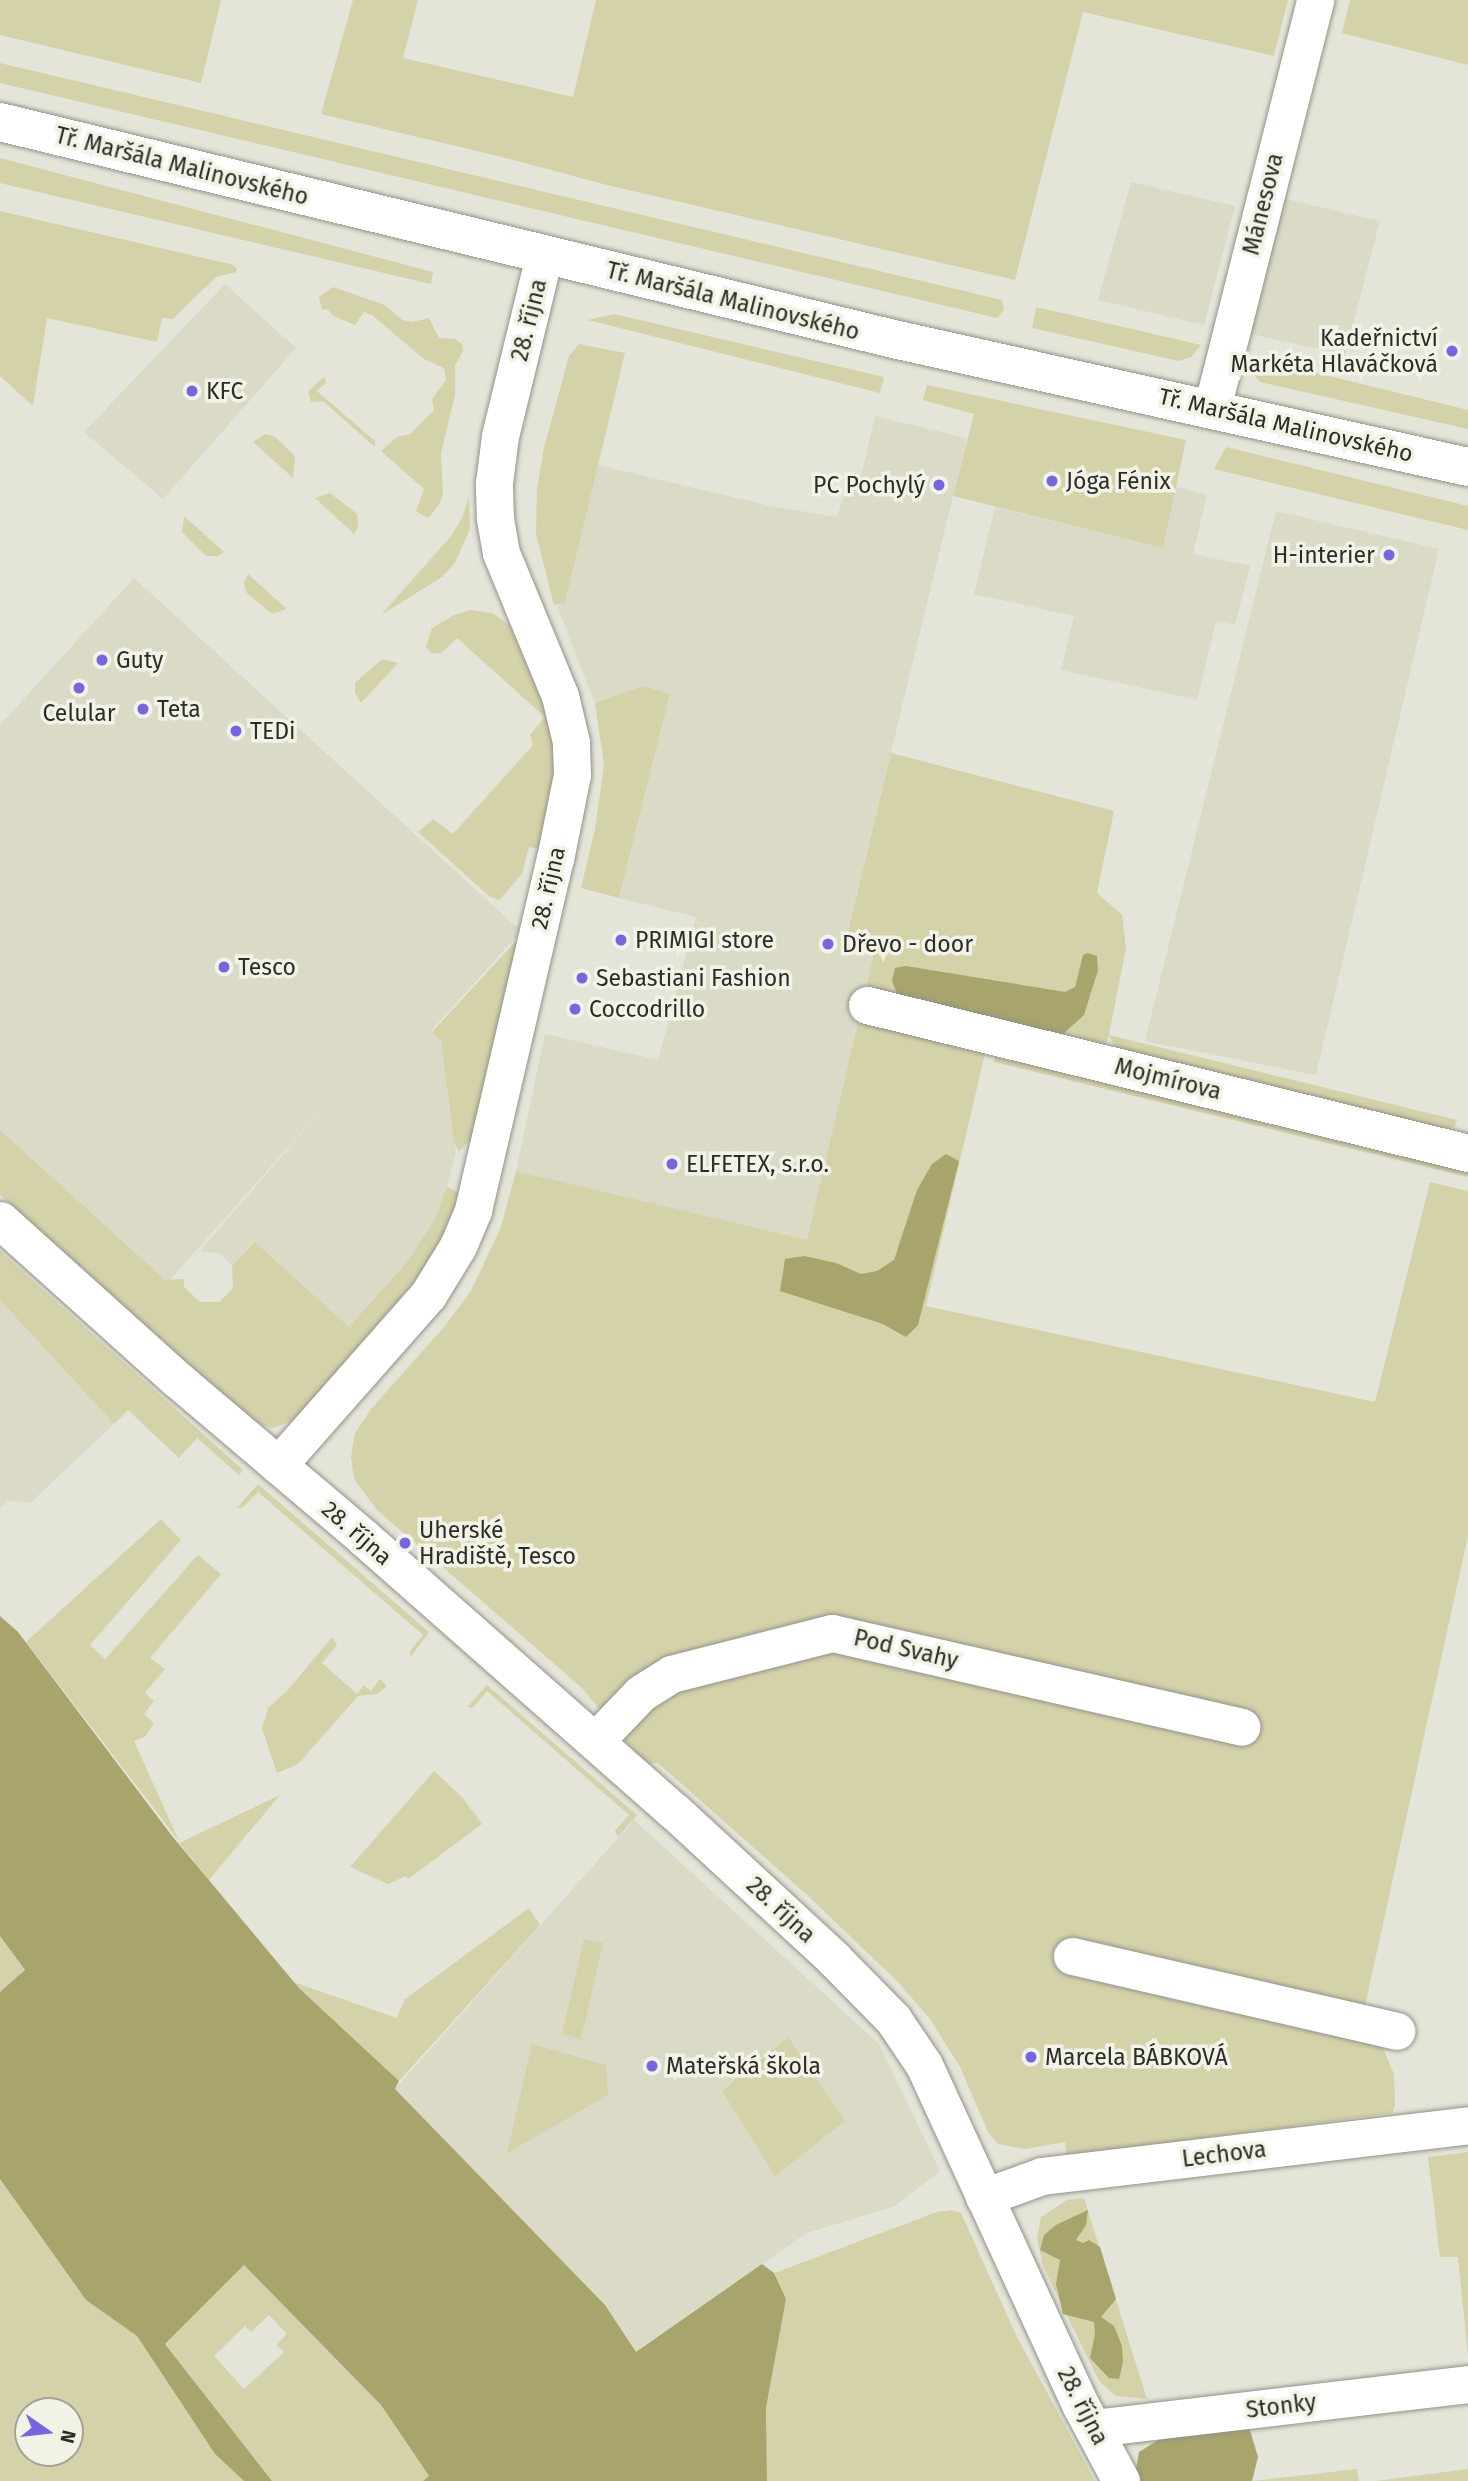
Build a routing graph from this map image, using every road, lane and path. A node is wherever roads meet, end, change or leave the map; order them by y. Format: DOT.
graph roads {
  1 [pos="1315,0"];
  2 [pos="0,121"];
  3 [pos="544,256"];
  4 [pos="1212,408"];
  5 [pos="1468,467"];
  6 [pos="867,1005"];
  7 [pos="1468,1153"];
  8 [pos="0,1220"];
  9 [pos="278,1465"];
  10 [pos="1241,1727"];
  11 [pos="595,1741"];
  12 [pos="1072,1956"];
  13 [pos="1396,2031"];
  14 [pos="1468,2125"];
  15 [pos="984,2197"];
  16 [pos="1468,2384"];
  17 [pos="1094,2428"];
  18 [pos="1121,2481"];
  1 -- 4 [label="street, Mánesova"];
  2 -- 3 [label="main road, Tř. Maršála Malinovského"];
  3 -- 4 [label="main road, Tř. Maršála Malinovského"];
  3 -- 9 [label="street, 28. října"];
  4 -- 5 [label="main road, Tř. Maršála Malinovského"];
  6 -- 7 [label="street, Mojmírova"];
  8 -- 9 [label="street, 28. října"];
  9 -- 11 [label="street, 28. října"];
  10 -- 11 [label="street, Pod Svahy"];
  11 -- 15 [label="street, 28. října"];
  12 -- 13 [label="street"];
  14 -- 15 [label="street, Lechova"];
  15 -- 17 [label="street, 28. října"];
  16 -- 17 [label="street, Stonky"];
  17 -- 18 [label="street, 28. října"];
}
